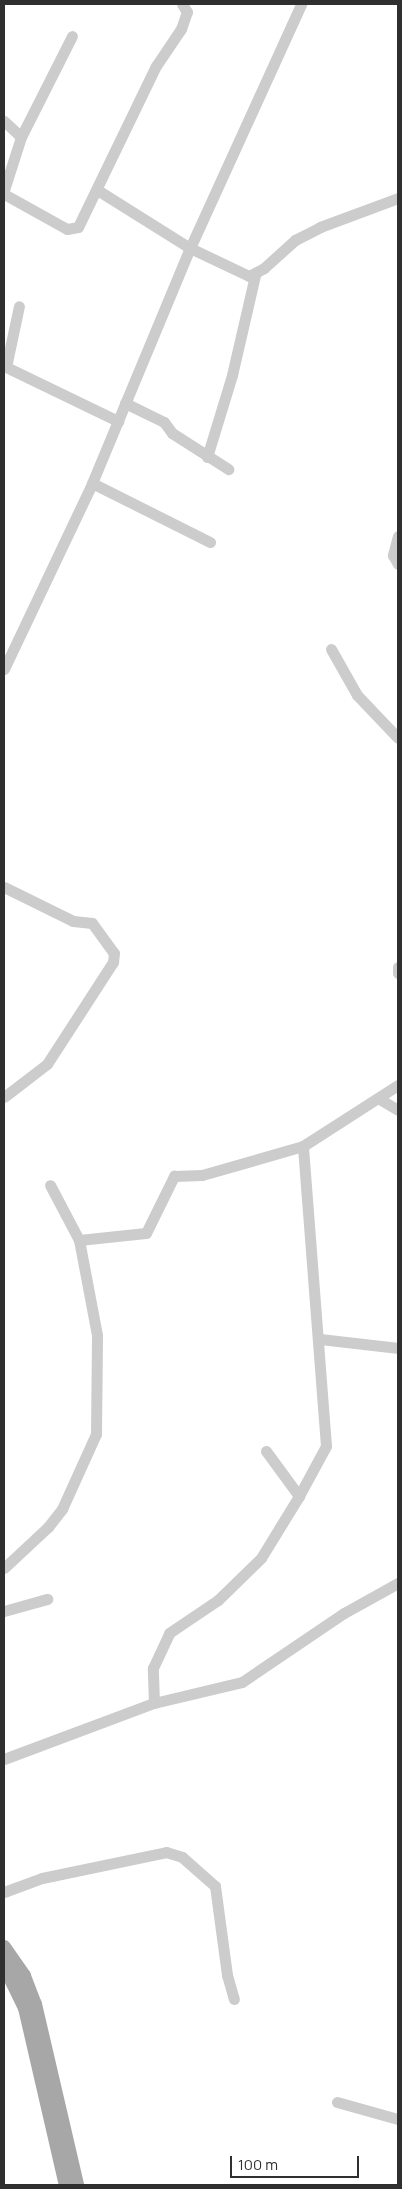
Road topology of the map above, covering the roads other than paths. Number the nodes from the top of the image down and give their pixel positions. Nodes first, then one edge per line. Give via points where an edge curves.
1 (182, 4) edge
2 (301, 4) edge
3 (72, 36) dead end
4 (4, 121) edge
5 (21, 137) junction
6 (4, 190) edge
7 (99, 191) junction
8 (4, 194) edge
9 (398, 198) edge
10 (190, 248) junction
11 (255, 275) junction
12 (20, 306) dead end
13 (5, 366) edge
14 (125, 403) junction
15 (118, 421) junction
16 (207, 457) junction
17 (228, 469) dead end
18 (92, 483) junction
19 (398, 536) edge
20 (210, 542) dead end
21 (398, 564) edge
22 (331, 650) dead end
23 (4, 669) edge
24 (398, 738) edge
25 (4, 887) edge
26 (398, 967) edge
27 (398, 973) edge
28 (398, 1085) edge
29 (4, 1097) edge
30 (378, 1098) junction
31 (398, 1110) edge
32 (303, 1146) junction
33 (50, 1185) dead end
34 (79, 1240) junction
35 (320, 1339) junction
36 (398, 1348) edge
37 (266, 1451) dead end
38 (299, 1496) junction
39 (4, 1568) edge
40 (398, 1583) edge
41 (47, 1599) dead end
42 (4, 1610) edge
43 (154, 1703) junction
44 (4, 1759) edge
45 (4, 1892) edge
46 (4, 1947) edge
47 (4, 1966) edge
48 (234, 1999) dead end
49 (337, 2102) dead end
50 (398, 2119) edge
51 (66, 2185) edge
52 (78, 2185) edge

1 - 7 street via 187,12 181,29 156,66
2 - 10 street
3 - 5 street
4 - 5 street
5 - 6 street
7 - 8 street via 73,230
7 - 10 street
9 - 11 street via 320,227 295,240
10 - 11 street via 249,276
10 - 14 street
11 - 16 street via 232,374
12 - 13 street
13 - 15 street
14 - 15 street
14 - 16 street via 164,422 172,433
15 - 18 street
16 - 17 street
18 - 20 street
18 - 23 street
19 - 21 street via 393,555
22 - 24 street via 357,695
25 - 29 street via 73,921 92,922 114,953 112,962 47,1064
26 - 27 street
28 - 30 street
30 - 31 street
30 - 32 street
32 - 34 street via 202,1175 174,1176 146,1233
32 - 35 street
33 - 34 street
34 - 39 street via 97,1335 96,1434 62,1509 48,1527
35 - 36 street
35 - 38 street via 326,1446
37 - 38 street
38 - 43 street via 261,1558 218,1600 169,1633 153,1668
40 - 43 street via 344,1613 242,1682
41 - 42 street
43 - 44 street
45 - 48 street via 42,1878 166,1852 182,1857 215,1886 227,1976
46 - 52 main road via 24,1976 36,2004
47 - 51 main road via 25,2008
49 - 50 street

